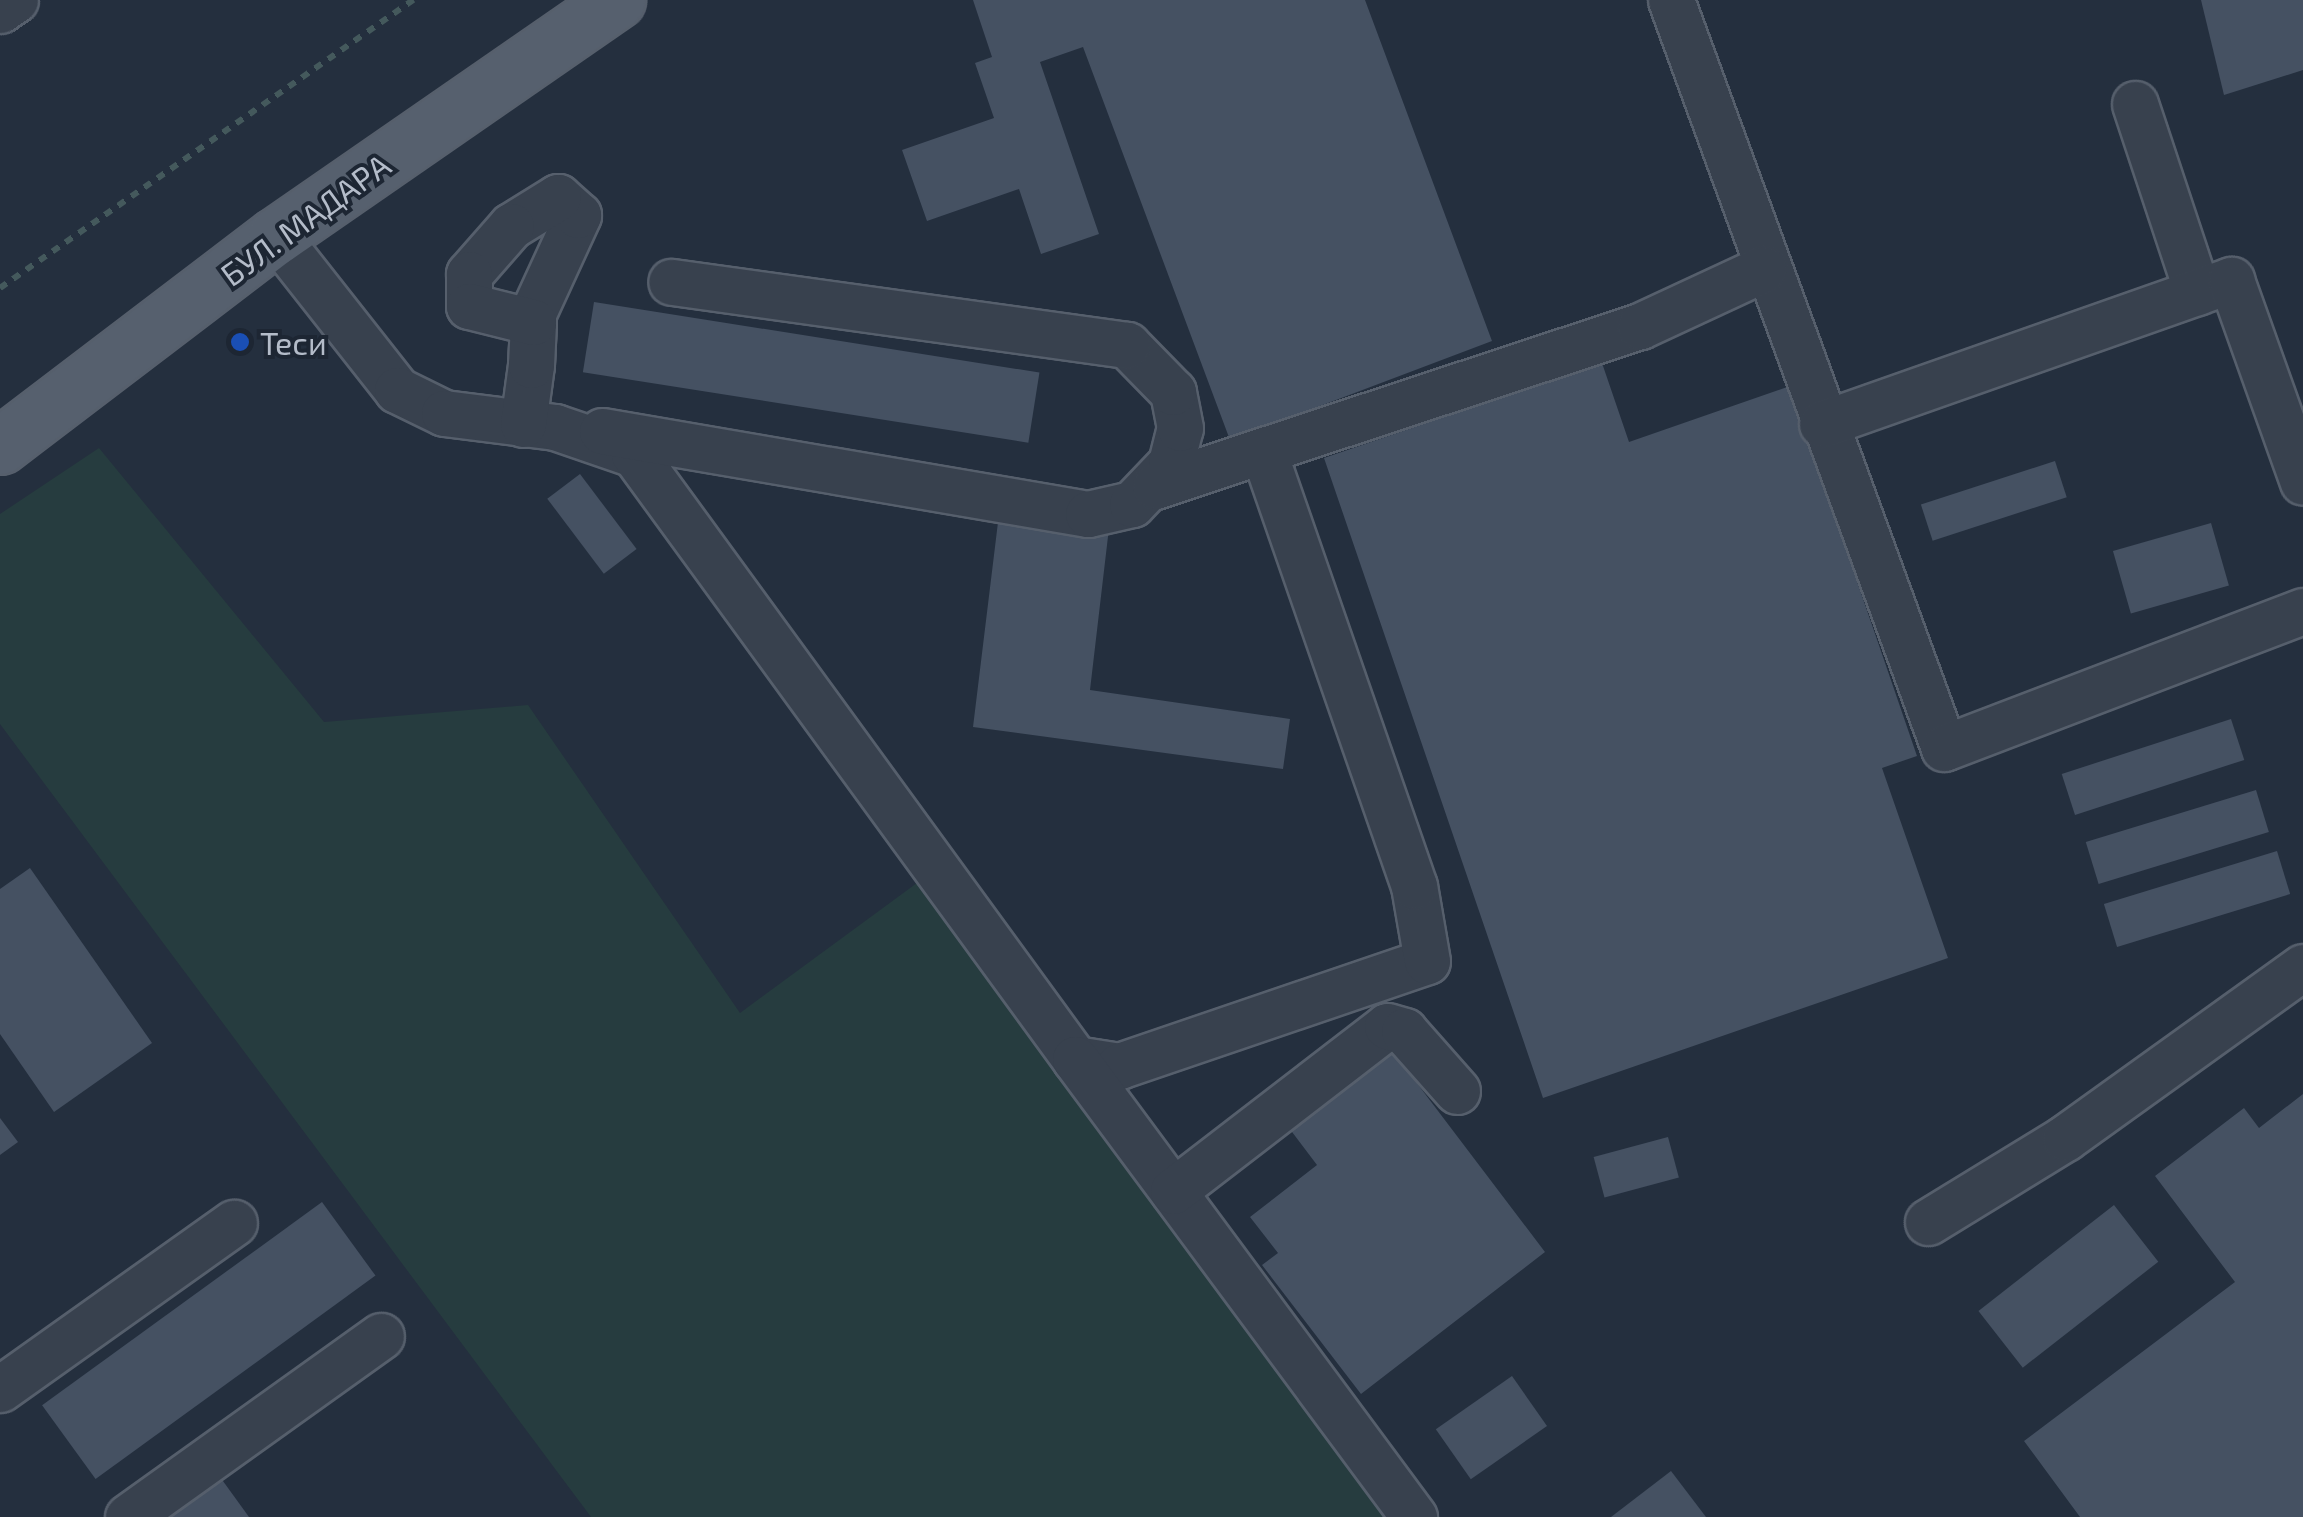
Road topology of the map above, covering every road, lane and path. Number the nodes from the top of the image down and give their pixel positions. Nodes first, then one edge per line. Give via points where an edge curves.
1 (15, 0) edge
2 (413, 0) edge
3 (617, 0) edge
4 (1686, 5) edge
5 (0, 10) edge
6 (2136, 104) dead end
7 (276, 236) junction
8 (1764, 269) junction
9 (671, 282) dead end
10 (0, 288) edge
11 (2197, 292) junction
12 (533, 322) dead end
13 (1822, 424) junction
14 (539, 425) junction
15 (0, 446) edge
16 (1266, 454) junction
17 (2303, 482) edge
18 (1156, 486) junction
19 (2303, 611) edge
20 (2303, 967) edge
21 (1075, 1059) junction
22 (1456, 1091) dead end
23 (1173, 1192) junction
24 (1928, 1222) dead end
25 (234, 1223) dead end
26 (381, 1336) dead end
27 (0, 1389) edge
28 (128, 1517) edge
29 (1414, 1517) edge

1 - 5 lane
2 - 10 path
3 - 7 main road, БУЛ. МАДАРА
4 - 8 lane
6 - 11 lane
7 - 14 lane via 397,390 444,413
7 - 15 main road, БУЛ. МАДАРА
8 - 13 lane
8 - 16 lane via 1640,326
9 - 18 lane via 1127,345 1163,375 1178,410 1177,446
11 - 13 lane
11 - 17 lane via 2231,280
12 - 14 lane
13 - 19 lane via 1944,748
14 - 18 lane via 1088,514 1132,504
14 - 21 lane via 634,454
16 - 18 lane
16 - 21 lane via 1414,886 1427,961 1119,1066
20 - 24 lane via 2065,1138
21 - 23 lane
22 - 23 lane via 1404,1031 1387,1026
23 - 29 lane
25 - 27 lane
26 - 28 lane

